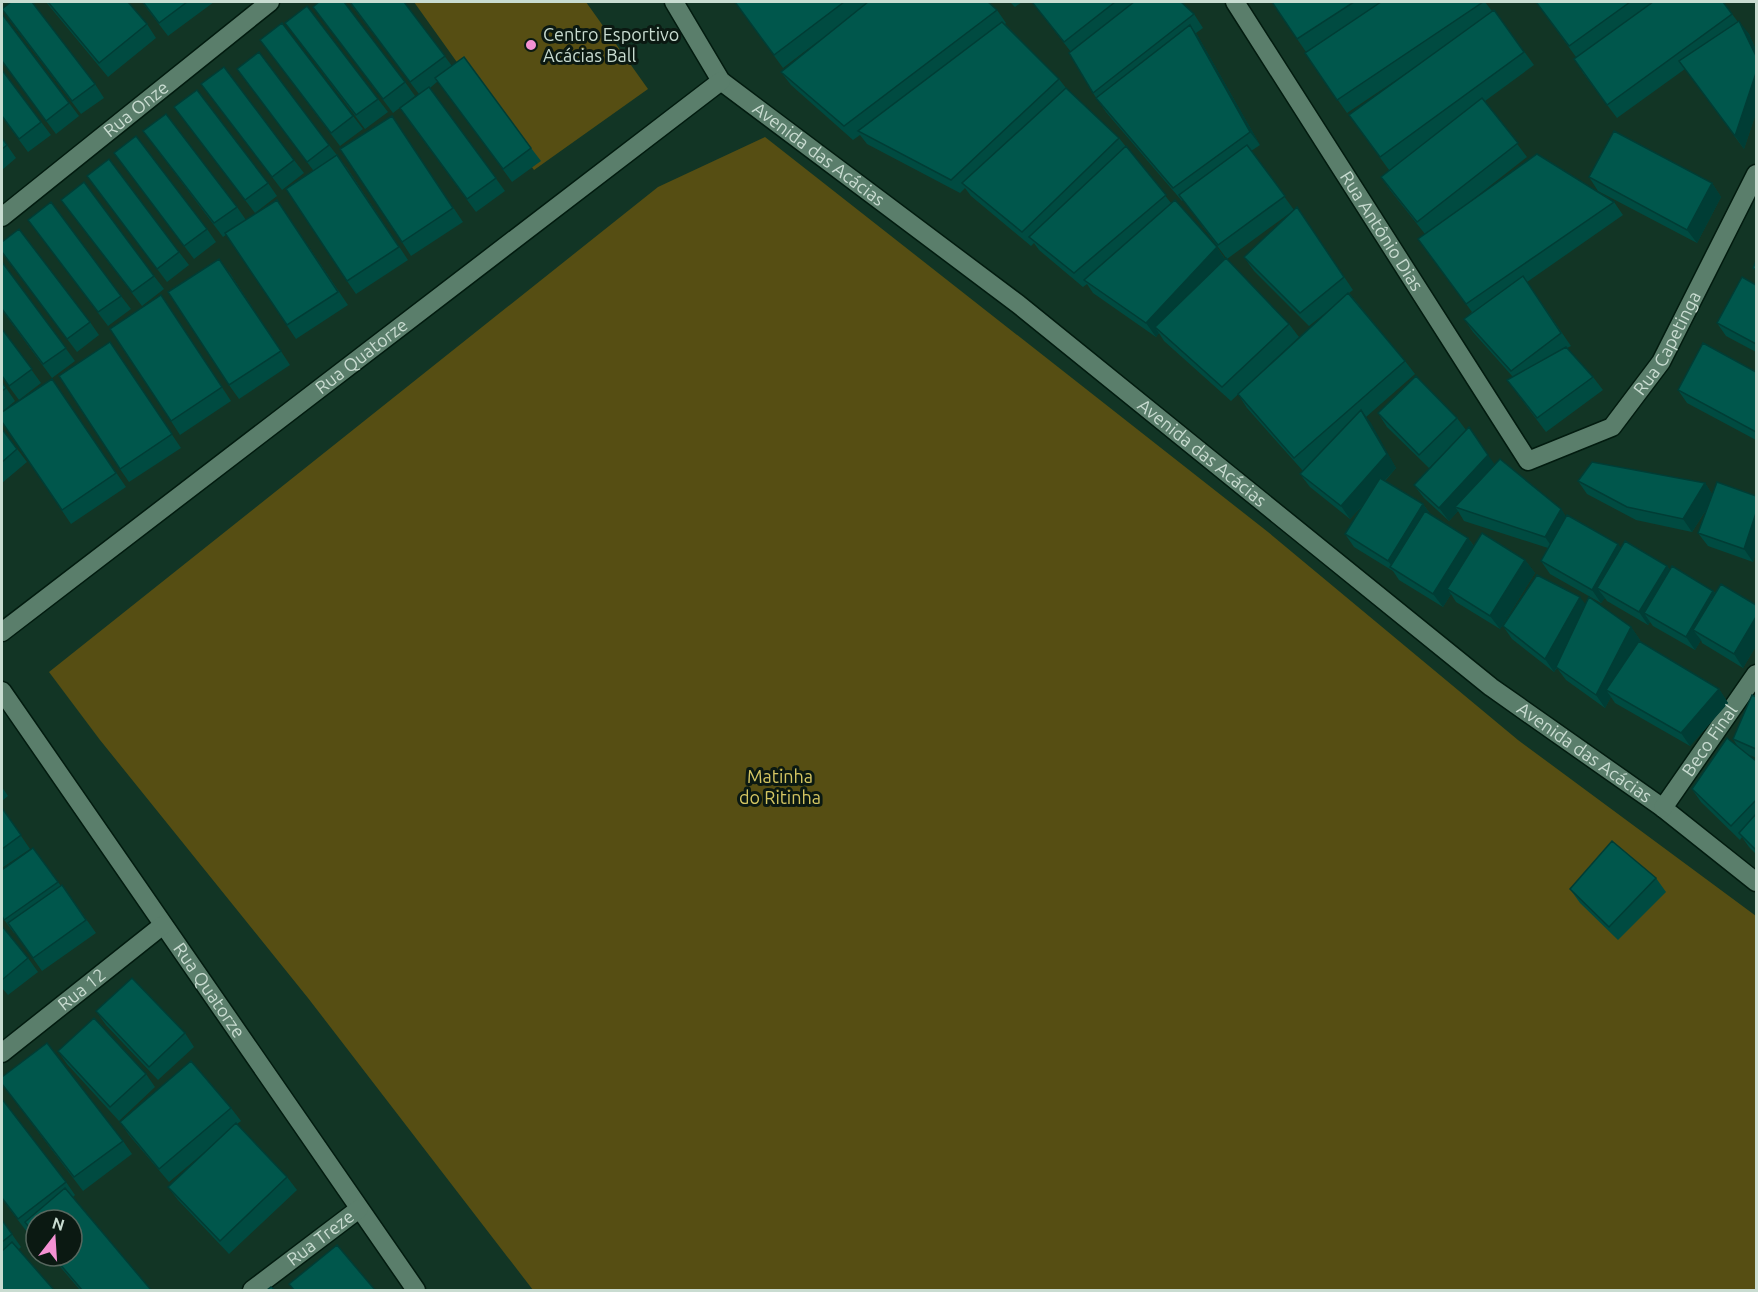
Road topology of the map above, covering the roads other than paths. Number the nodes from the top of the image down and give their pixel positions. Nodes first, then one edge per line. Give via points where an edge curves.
1 (270, 2) edge
2 (674, 2) edge
3 (1235, 2) edge
4 (721, 81) junction
5 (1756, 174) edge
6 (2, 217) edge
7 (1528, 461) joint
8 (2, 632) edge
9 (1756, 674) edge
10 (2, 691) edge
11 (1663, 808) junction
12 (1756, 882) edge
13 (163, 925) junction
14 (2, 1053) edge
15 (359, 1209) junction
16 (252, 1290) edge
17 (416, 1290) edge

1 - 6 street, Rua Onze
2 - 4 street, Avenida das Acácias
3 - 7 street, Rua Antônio Dias
4 - 8 street, Rua Quatorze
4 - 11 street, Avenida das Acácias via 1018,304 1491,687
5 - 7 street, Rua Capetinga via 1661,362 1612,427
9 - 11 street, Beco Final
10 - 13 street, Rua Quatorze
11 - 12 street, Avenida das Acácias
13 - 14 street, Rua 12
13 - 15 street, Rua Quatorze
15 - 16 street, Rua Treze
15 - 17 street, Rua Quatorze

